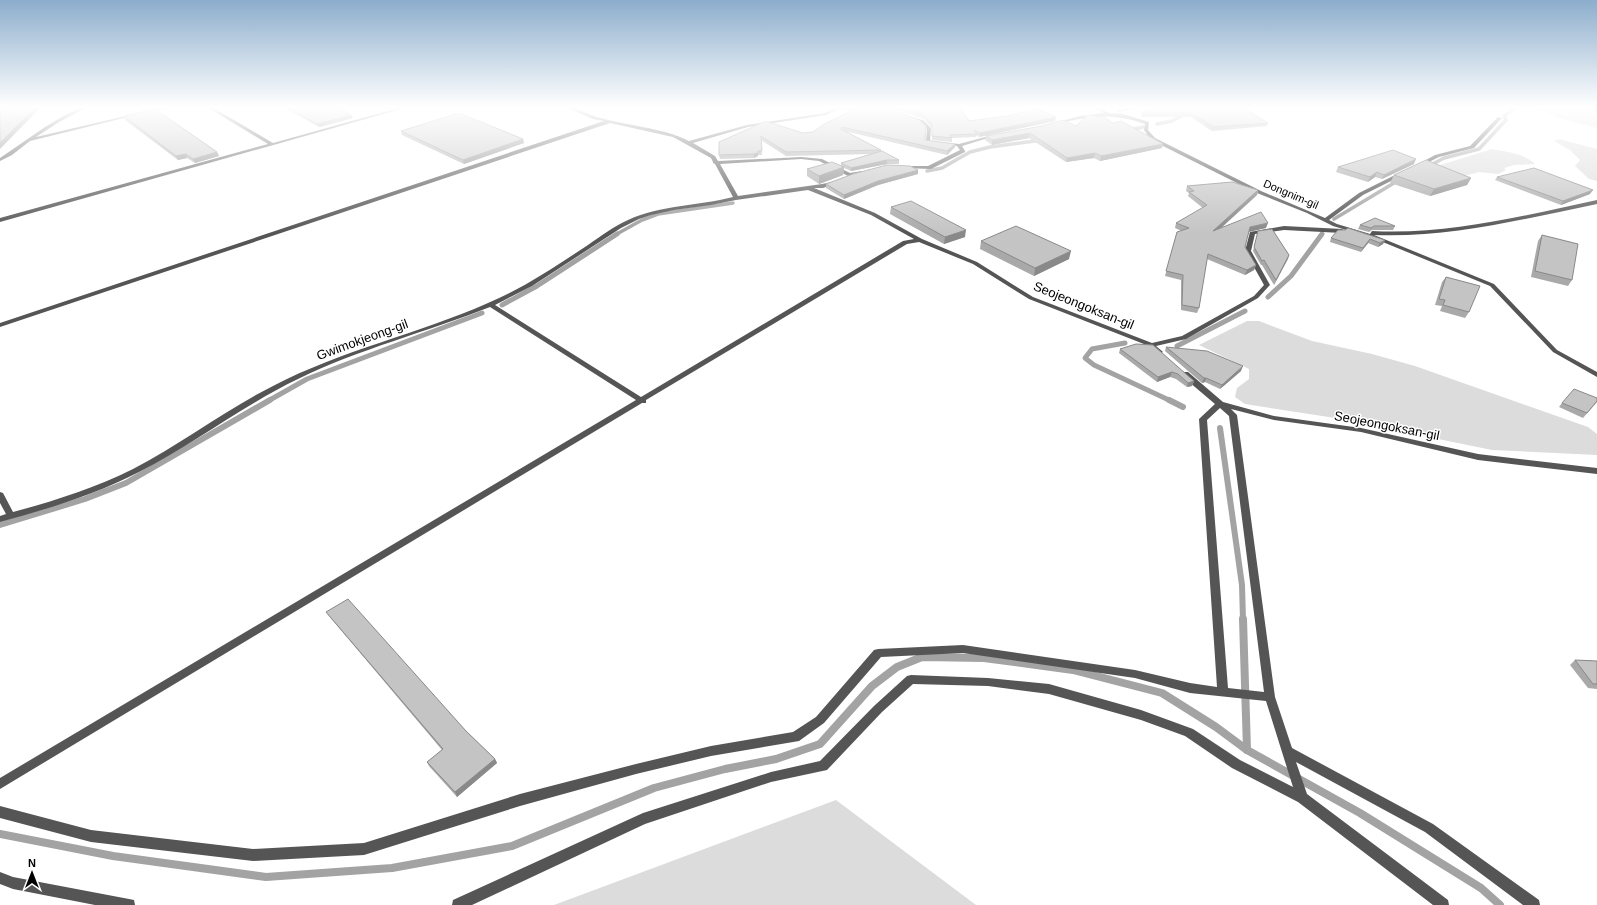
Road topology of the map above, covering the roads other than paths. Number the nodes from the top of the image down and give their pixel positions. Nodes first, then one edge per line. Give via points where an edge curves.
1 (17, 149) edge
2 (253, 149) edge
3 (526, 149) edge
4 (700, 149) edge
5 (962, 149) edge
6 (1173, 149) edge
7 (1463, 149) edge
8 (0, 160) edge
9 (715, 162) junction
10 (894, 166) edge
11 (1411, 169) edge
12 (865, 171) edge
13 (1405, 172) edge
14 (850, 175) junction
15 (809, 188) junction
16 (736, 198) junction
17 (1597, 202) edge
18 (0, 220) edge
19 (1325, 220) junction
20 (1355, 231) junction
21 (920, 240) junction
22 (491, 305) junction
23 (0, 325) edge
24 (1151, 345) junction
25 (1168, 360) edge
26 (1180, 370) edge
27 (1597, 375) edge
28 (643, 401) junction
29 (1220, 404) junction
30 (1597, 471) edge
31 (0, 495) edge
32 (11, 516) junction
33 (0, 519) edge
34 (1223, 692) junction
35 (1270, 697) junction
36 (1287, 751) junction
37 (0, 784) edge
38 (1302, 798) junction
39 (0, 812) edge
40 (0, 878) edge
41 (129, 905) edge
42 (458, 905) edge
43 (1443, 905) edge
44 (1534, 905) edge

1 - 8 lane
2 - 18 lane
3 - 23 lane
4 - 9 lane via 713,157
5 - 10 lane via 963,151 929,168
6 - 19 lane, Dongnim-gil via 1258,192
7 - 11 lane via 1437,156
9 - 14 lane via 801,158 820,160
9 - 16 lane
12 - 14 lane
13 - 19 lane via 1361,194
14 - 15 lane via 848,178 823,186
15 - 16 lane, Seojeongoksan-gil
15 - 21 lane, Seojeongoksan-gil via 873,214
16 - 22 lane, Gwimokjeong-gil via 657,211 635,218 566,260 534,283
17 - 20 lane via 1449,231 1390,235
19 - 20 lane, Dongnim-gil
20 - 24 lane via 1284,228 1252,233 1248,251 1267,285 1256,297 1184,338
20 - 27 lane, Dongnim-gil via 1492,285 1555,351
21 - 24 lane, Seojeongoksan-gil via 975,263 1031,298
21 - 28 lane via 905,242
22 - 28 lane
22 - 32 lane, Gwimokjeong-gil via 314,369 270,389 165,454 117,480 71,498
24 - 25 lane, Seojeongoksan-gil
26 - 29 lane, Seojeongoksan-gil
28 - 37 lane
29 - 30 lane, Seojeongoksan-gil via 1274,418 1360,430 1478,457
29 - 34 lane via 1203,419
29 - 35 lane via 1233,415
31 - 32 lane
32 - 33 lane, Gwimokjeong-gil
34 - 35 lane
34 - 39 lane via 1190,688 1135,674 963,649 878,653 820,720 795,737 711,751 628,771 520,800 364,849 253,855 91,836
35 - 36 lane
36 - 38 lane
36 - 44 lane via 1429,828
38 - 42 lane via 1236,764 1189,732 1141,715 1049,689 988,682 911,679 823,766 771,777 643,819
38 - 43 lane
40 - 41 lane via 13,883

